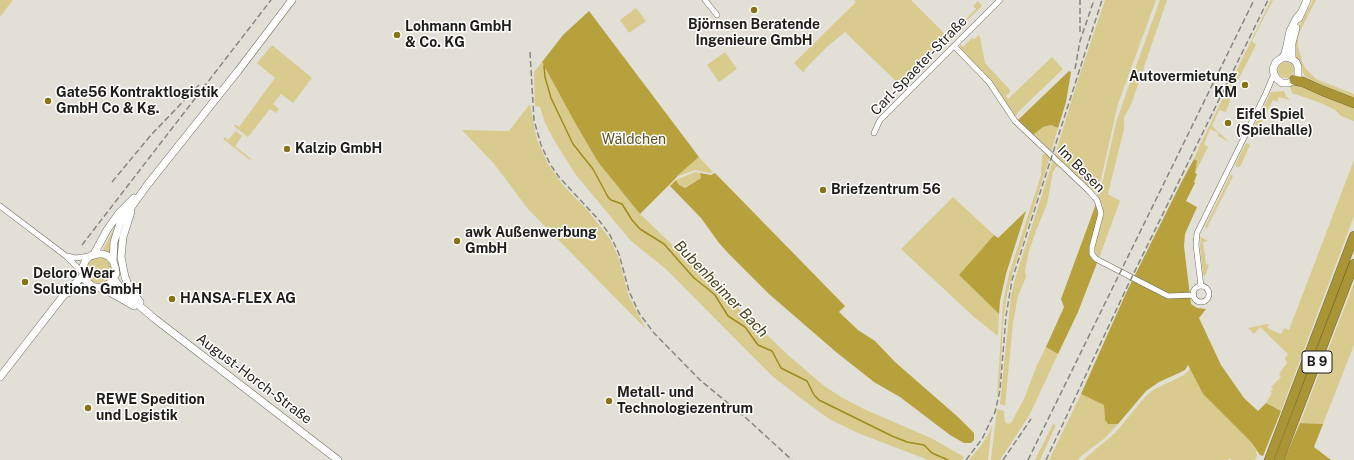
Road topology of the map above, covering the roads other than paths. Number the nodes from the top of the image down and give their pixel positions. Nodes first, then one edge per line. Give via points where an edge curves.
1 (292, 0) edge
2 (705, 0) edge
3 (1000, 0) edge
4 (1307, 0) edge
5 (1300, 14) junction
6 (717, 15) dead end
7 (954, 46) junction
8 (1282, 58) junction
9 (1292, 59) junction
10 (1274, 74) junction
11 (1296, 77) junction
12 (1280, 82) junction
13 (1269, 87) junction
14 (1354, 103) edge
15 (874, 133) dead end
16 (148, 184) junction
17 (135, 203) junction
18 (0, 206) edge
19 (1354, 236) edge
20 (92, 255) junction
21 (66, 256) junction
22 (113, 261) junction
23 (1354, 264) edge
24 (82, 274) junction
25 (114, 279) junction
26 (92, 286) junction
27 (1201, 286) junction
28 (100, 287) junction
29 (1194, 295) junction
30 (62, 296) junction
31 (155, 319) junction
32 (0, 377) edge
33 (338, 460) edge
34 (1269, 460) edge
35 (1279, 460) edge

1 - 16 main road
2 - 6 street
3 - 7 street, Carl-Spaeter-Straße
4 - 5 main road
5 - 8 main road via 1290,30
5 - 9 main road via 1293,37
7 - 15 street, Carl-Spaeter-Straße via 880,120
7 - 29 street, Im Besen via 989,82 1015,121 1097,200 1101,213 1092,247 1092,254 1096,259 1168,296
8 - 9 main road
8 - 10 main road via 1274,64
9 - 11 main road via 1297,65
10 - 12 main road
10 - 13 street
11 - 12 main road via 1287,83
11 - 14 highway
12 - 13 street
13 - 27 street via 1197,233
16 - 17 main road
16 - 20 main road via 119,213
17 - 22 main road via 116,233
17 - 31 main road via 121,245 122,268 129,287
18 - 21 street
19 - 34 highway, B 9
20 - 21 street via 76,258
20 - 22 main road via 104,254
20 - 24 main road via 84,263
21 - 24 street
22 - 25 main road via 116,274
23 - 35 highway, B 9
24 - 26 main road
24 - 30 main road
25 - 28 main road
25 - 31 main road, August-Horch-Straße via 123,292
26 - 28 main road, August-Horch-Straße
26 - 30 main road, August-Horch-Straße via 76,288
27 - 29 street via 1195,289
27 - 29 street via 1209,292 1208,299 1200,302
28 - 31 main road, August-Horch-Straße
30 - 32 main road
31 - 33 main road, August-Horch-Straße

